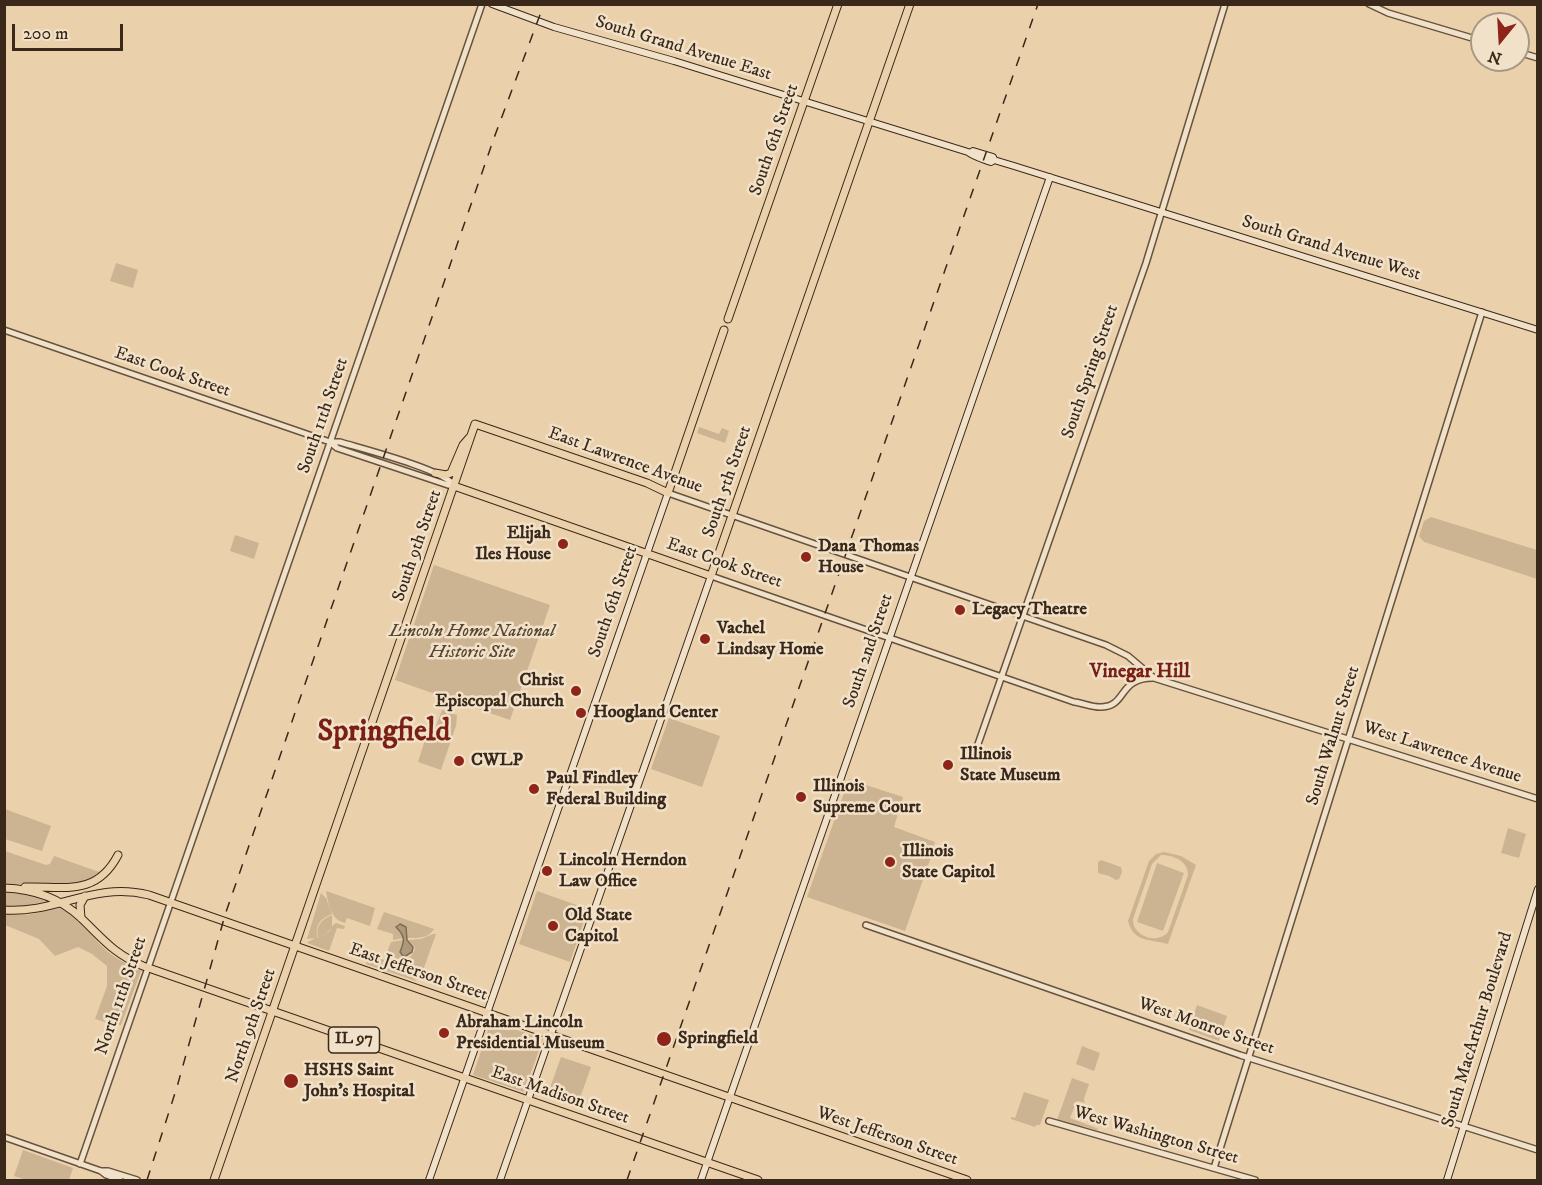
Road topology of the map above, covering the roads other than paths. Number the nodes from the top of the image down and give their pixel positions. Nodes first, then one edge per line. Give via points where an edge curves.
1 (482, 4) edge
2 (492, 4) edge
3 (838, 4) edge
4 (910, 4) edge
5 (1225, 4) edge
6 (1369, 4) edge
7 (1470, 37) edge
8 (804, 101) junction
9 (869, 121) junction
10 (1050, 177) junction
11 (1115, 198) joint
12 (1162, 212) junction
13 (1482, 312) junction
14 (728, 319) dead end
15 (4, 330) edge
16 (724, 330) dead end
17 (1538, 330) edge
18 (476, 424) joint
19 (471, 437) junction
20 (330, 442) junction
21 (435, 473) junction
22 (454, 486) junction
23 (668, 493) junction
24 (732, 515) junction
25 (646, 554) junction
26 (711, 576) junction
27 (910, 577) junction
28 (969, 597) joint
29 (1022, 616) junction
30 (890, 637) junction
31 (1001, 676) junction
32 (1154, 678) junction
33 (1348, 739) junction
34 (977, 747) dead end
35 (1538, 799) edge
36 (194, 838) joint
37 (118, 855) dead end
38 (318, 881) joint
39 (4, 888) edge
40 (1538, 889) edge
41 (85, 896) junction
42 (170, 902) junction
43 (60, 903) junction
44 (4, 910) edge
45 (81, 918) junction
46 (866, 925) dead end
47 (295, 946) junction
48 (148, 968) junction
49 (272, 1012) junction
50 (487, 1013) junction
51 (551, 1035) junction
52 (1247, 1058) junction
53 (464, 1079) junction
54 (729, 1097) junction
55 (528, 1101) junction
56 (798, 1121) joint
57 (1049, 1121) dead end
58 (1463, 1126) junction
59 (4, 1137) edge
60 (1538, 1150) edge
61 (707, 1163) junction
62 (80, 1164) junction
63 (1214, 1168) junction
64 (101, 1171) junction
65 (120, 1180) edge
66 (137, 1180) edge
67 (214, 1180) edge
68 (429, 1180) edge
69 (501, 1180) edge
70 (701, 1180) edge
71 (758, 1180) edge
72 (967, 1180) edge
73 (1255, 1180) edge
74 (1446, 1180) edge

1 - 20 street, South 11th Street
2 - 8 main road, South Grand Avenue East via 555,27
3 - 8 main road, South 6th Street
4 - 9 main road, South 5th Street
5 - 12 street, South Spring Street
6 - 7 street
8 - 9 main road, South Grand Avenue East
8 - 14 main road, South 6th Street
9 - 10 main road, South Grand Avenue East
9 - 24 main road, South 5th Street
10 - 11 main road, South Grand Avenue East
10 - 27 main road, South 2nd Street
11 - 12 main road, South Grand Avenue West
12 - 13 main road, South Grand Avenue West
12 - 29 street, South Spring Street
13 - 17 main road, South Grand Avenue West
13 - 33 street, South Walnut Street
15 - 20 street, East Cook Street
16 - 23 main road, South 6th Street
18 - 19 main road, South 9th Street
18 - 23 main road, East Lawrence Avenue
19 - 21 main road via 463,445 452,473
19 - 22 main road, South 9th Street
20 - 21 street, East Cook Street
20 - 22 street, East Cook Street
20 - 36 street, South 11th Street
21 - 22 street, East Cook Street
22 - 25 main road, East Cook Street
22 - 38 main road, South 9th Street
23 - 24 street, East Lawrence Avenue
23 - 25 main road, South 6th Street
24 - 26 main road, South 5th Street
24 - 27 street, East Lawrence Avenue
25 - 26 main road, East Cook Street
25 - 50 main road, South 6th Street
26 - 30 street, East Cook Street
26 - 51 main road, South 5th Street
27 - 28 street, East Lawrence Avenue
27 - 30 main road, South 2nd Street
28 - 29 street, West Lawrence Avenue
29 - 31 street, South Spring Street
29 - 32 street, West Lawrence Avenue via 1122,652
30 - 31 street, East Cook Street
30 - 54 main road, South 2nd Street
31 - 32 street, East Cook Street via 1100,708 1115,703 1137,679
31 - 34 street, South Spring Street
32 - 33 street, West Lawrence Avenue
33 - 35 street, West Lawrence Avenue
33 - 52 street, South Walnut Street
36 - 42 street, North 11th Street
37 - 39 main road via 105,874 80,887
38 - 47 main road, North 9th Street
39 - 43 main road, East Madison Street via 30,890
40 - 58 main road, South MacArthur Boulevard
41 - 42 main road, East Jefferson Street via 129,891
41 - 43 main road, East Jefferson Street
41 - 45 main road via 80,905
42 - 47 main road, East Jefferson Street
42 - 48 street, North 11th Street
43 - 44 main road, East Jefferson Street
43 - 45 main road, East Madison Street
45 - 48 main road, East Madison Street via 112,949
46 - 52 street, West Monroe Street
47 - 49 main road, North 9th Street
47 - 50 main road, East Jefferson Street
48 - 49 main road, East Madison Street
48 - 62 street, North 11th Street
49 - 53 main road, East Madison Street / IL 97
49 - 67 main road, North 9th Street
50 - 51 main road, East Jefferson Street
50 - 53 main road, South 6th Street
51 - 54 main road, East Jefferson Street
51 - 55 main road, South 5th Street
52 - 58 street, West Monroe Street
52 - 63 street, South Walnut Street
53 - 55 main road, East Madison Street / IL 97
53 - 68 main road, South 6th Street
54 - 56 main road, East Jefferson Street
54 - 61 main road, South 2nd Street
55 - 61 main road, East Madison Street / IL 97
55 - 69 main road, South 5th Street
56 - 72 main road, West Jefferson Street
57 - 63 street, West Washington Street
58 - 60 street, West Monroe Street
58 - 74 main road, South MacArthur Boulevard
59 - 62 street
61 - 70 main road, South 2nd Street
61 - 71 main road, East Madison Street / IL 97
62 - 64 street
63 - 73 street, West Washington Street
64 - 65 street
64 - 66 street

